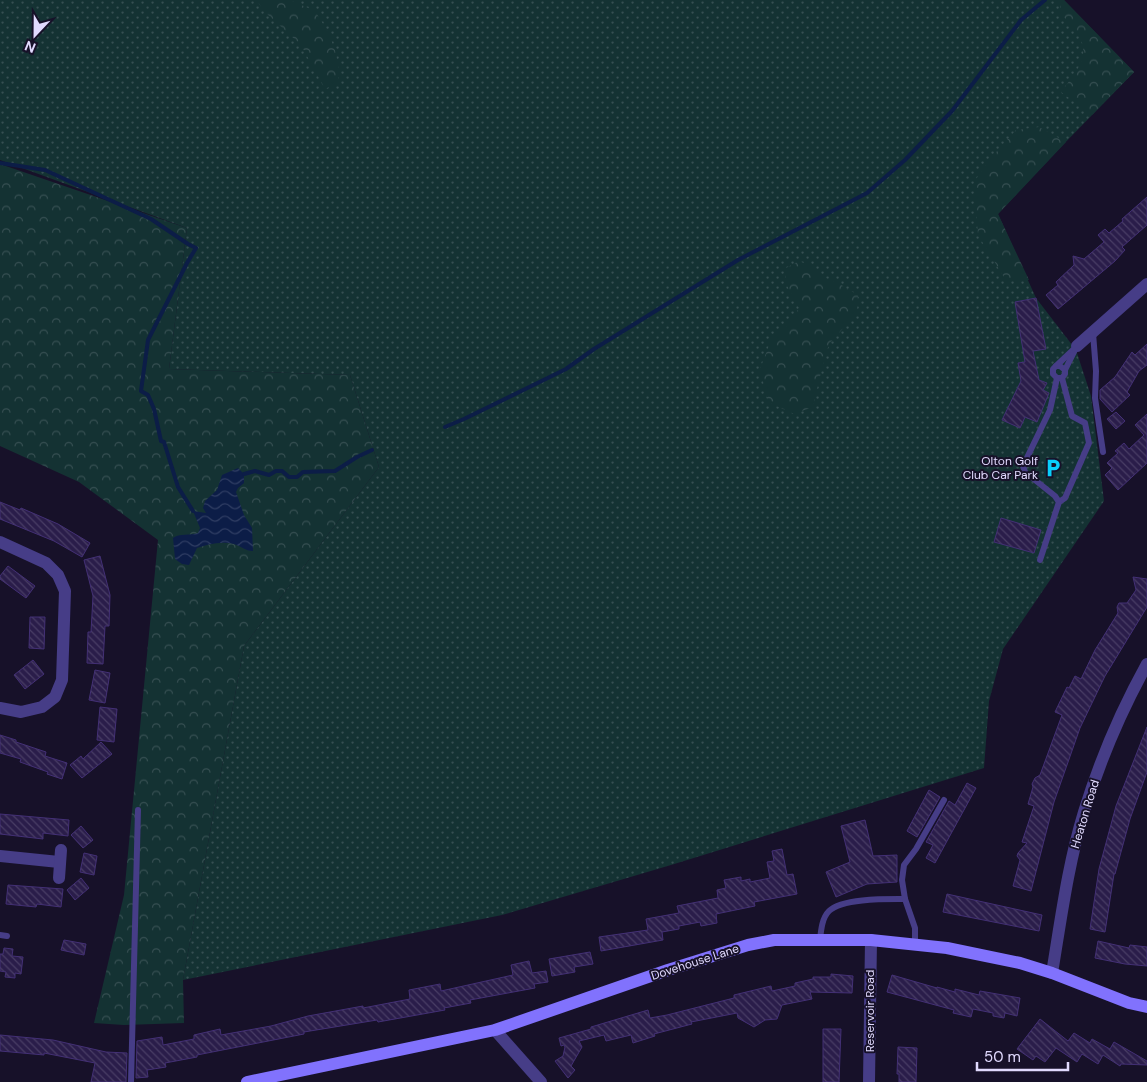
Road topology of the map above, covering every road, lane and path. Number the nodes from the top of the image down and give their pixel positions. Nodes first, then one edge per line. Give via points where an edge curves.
1 (1147, 284) edge
2 (1092, 332) junction
3 (1077, 346) junction
4 (1056, 366) junction
5 (1065, 370) junction
6 (1059, 378) junction
7 (1103, 452) dead end
8 (1059, 502) junction
9 (0, 542) edge
10 (1040, 560) dead end
11 (1147, 664) edge
12 (0, 708) edge
13 (944, 800) dead end
14 (138, 810) dead end
15 (0, 856) edge
16 (59, 878) dead end
17 (905, 899) junction
18 (820, 940) junction
19 (871, 940) junction
20 (915, 945) junction
21 (1052, 973) junction
22 (1147, 1007) edge
23 (495, 1030) junction
24 (131, 1082) edge
25 (247, 1082) edge
26 (541, 1082) edge
27 (869, 1082) edge

1 - 2 street
2 - 3 street
2 - 7 lane via 1095,398
3 - 4 lane
3 - 5 lane
4 - 5 lane
4 - 6 lane via 1053,374
5 - 6 lane
6 - 8 lane via 1072,416 1085,423 1090,444 1066,498
6 - 8 lane via 1050,410 1023,466 1025,472
8 - 10 lane
9 - 12 street via 46,563 58,575 64,591 62,680 55,697 42,707 21,712
11 - 21 street, Heaton Road via 1110,738 1084,812 1072,859
13 - 17 lane via 904,865
14 - 24 lane
15 - 16 street via 60,856
17 - 18 lane via 866,899 836,907 829,911 822,924
17 - 20 lane via 916,928
18 - 19 street, Dovehouse Lane
18 - 23 street, Dovehouse Lane via 774,940 748,945
19 - 20 street, Dovehouse Lane
19 - 27 street, Reservoir Road
20 - 21 street, Dovehouse Lane via 987,956
21 - 22 street, Dovehouse Lane
23 - 25 street, Dovehouse Lane
23 - 26 street

